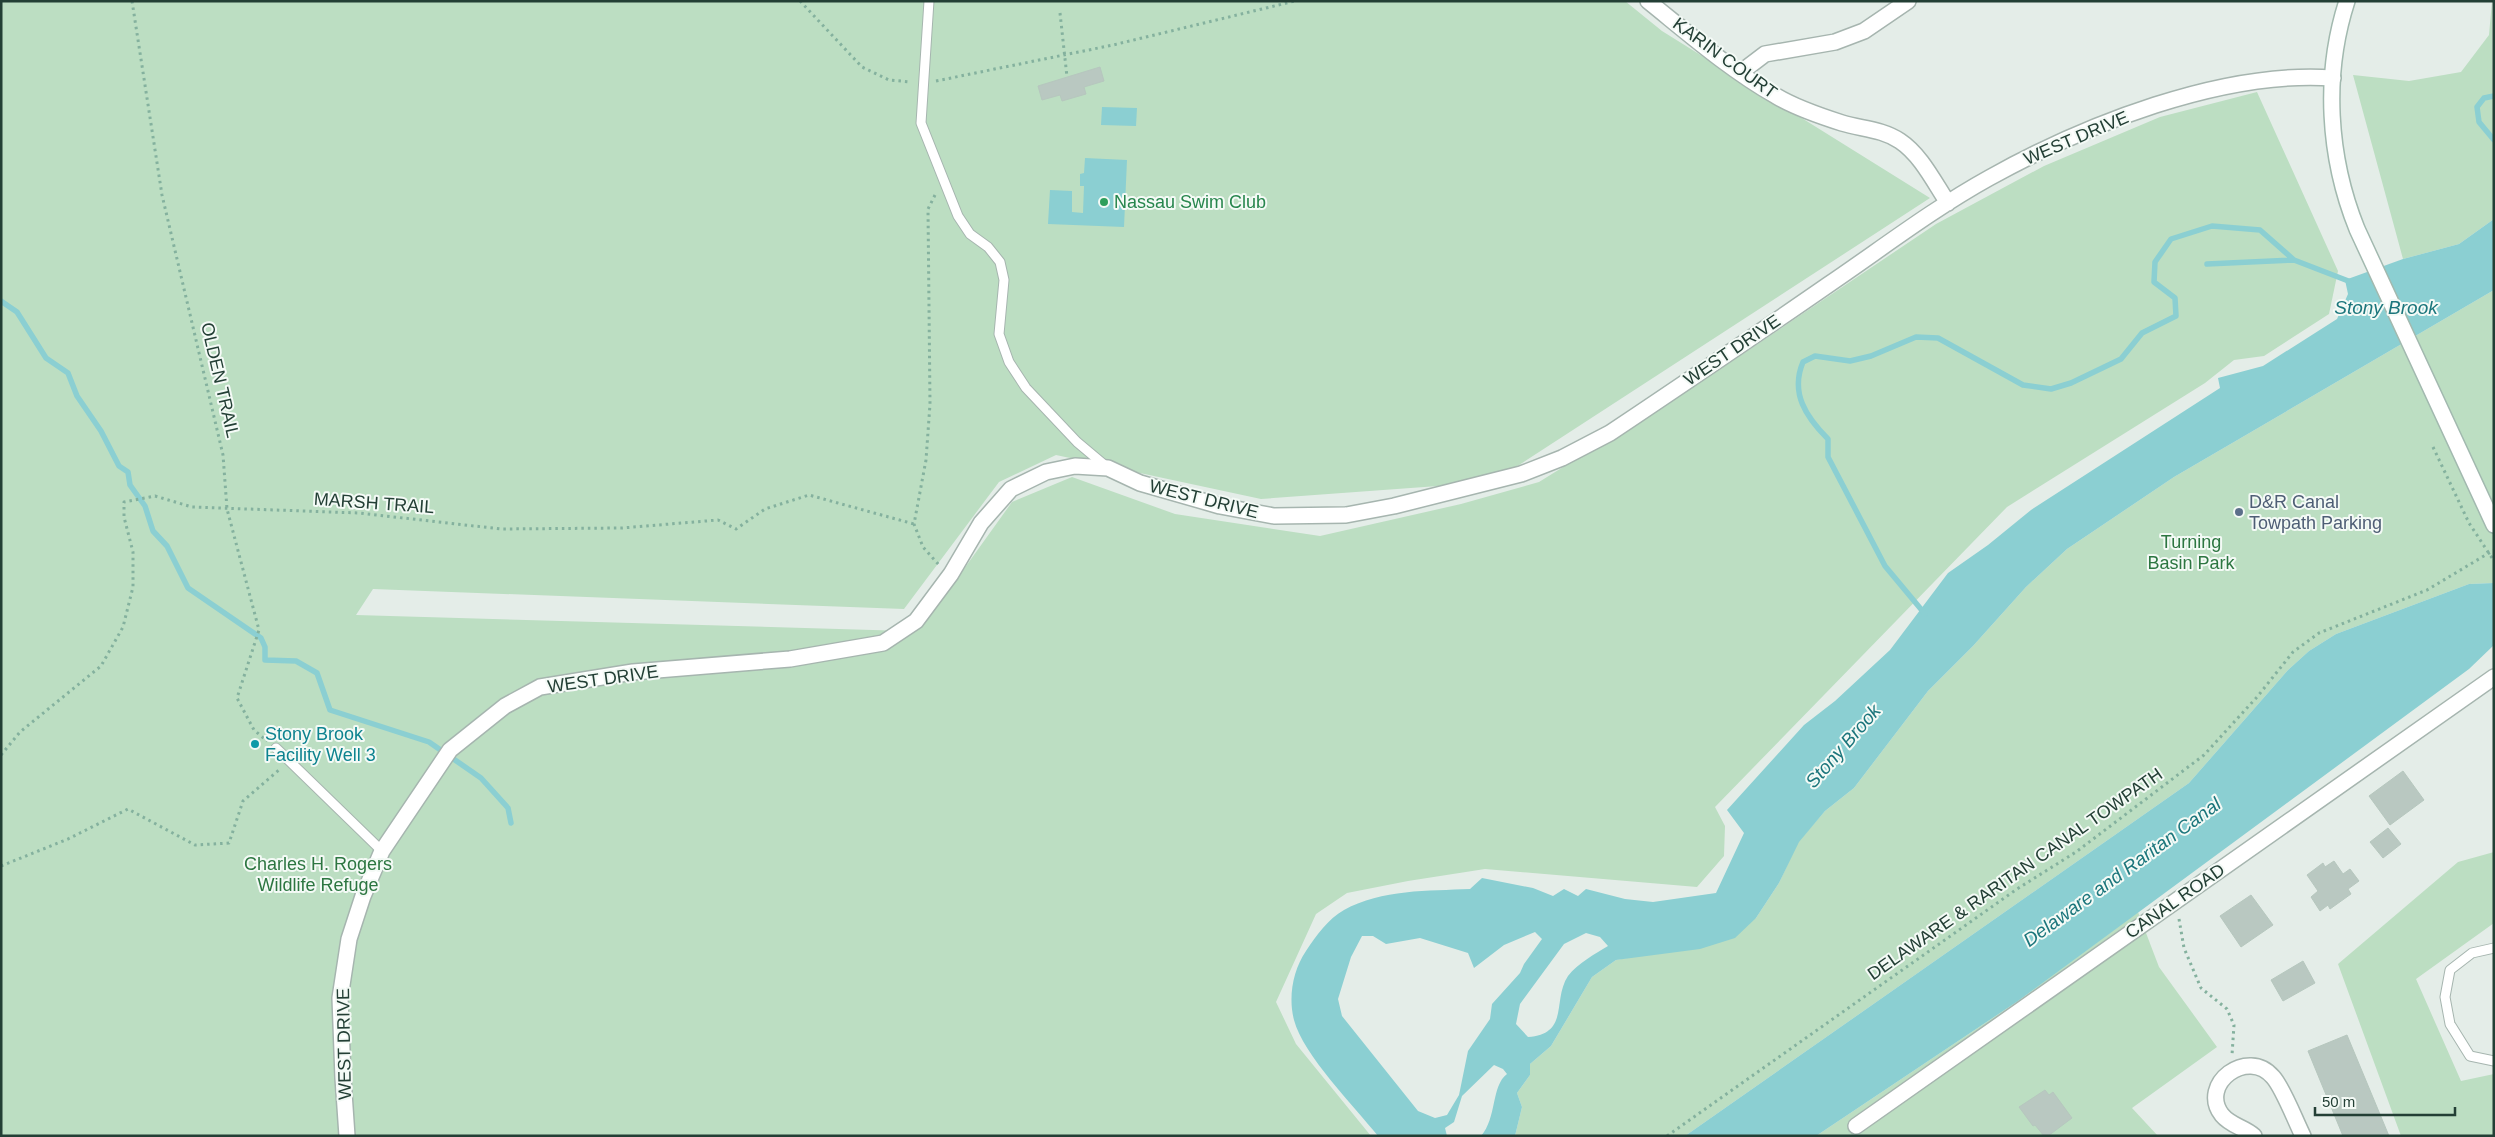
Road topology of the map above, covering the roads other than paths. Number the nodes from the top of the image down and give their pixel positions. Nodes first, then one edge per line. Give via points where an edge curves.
1 (929, 1) edge
2 (1648, 1) edge
3 (1908, 1) edge
4 (2347, 1) edge
5 (1740, 73) junction
6 (2333, 78) junction
7 (1948, 203) junction
8 (1108, 468) junction
9 (2494, 525) edge
10 (2494, 677) edge
11 (276, 748) road end
12 (382, 851) junction
13 (2494, 948) edge
14 (2494, 1061) edge
15 (1856, 1126) dead end
16 (347, 1136) edge
17 (2254, 1136) edge
18 (2302, 1136) edge

1 - 8 lane, WEST DRIVE via 920,123 958,216 970,234 988,247 1000,262 1004,280 999,334 1009,362 1026,388 1077,442
2 - 5 street, KARIN COURT
3 - 5 street via 1864,31 1835,42 1765,54
4 - 6 street via 2336,42
5 - 7 street, KARIN COURT via 1811,112 1843,124 1885,132 1901,141 1916,156
6 - 7 street, WEST DRIVE via 2294,77 2242,83 2133,114 2031,157
6 - 9 street via 2336,158 2350,213
7 - 8 street, WEST DRIVE via 1610,433 1562,458 1521,474 1346,515 1274,516 1220,506 1140,483
8 - 12 street, WEST DRIVE via 1075,466 1046,472 1011,489 981,523 951,574 916,621 882,643 790,659 633,672 540,688 505,706 447,755
10 - 15 street, CANAL ROAD
11 - 12 lane
12 - 16 street, WEST DRIVE via 350,939 340,998
13 - 14 lane via 2472,952 2450,970 2445,997 2450,1024 2470,1056
17 - 18 street via 2228,1122 2220,1113 2217,1101 2223,1078 2242,1066 2266,1070 2274,1078

